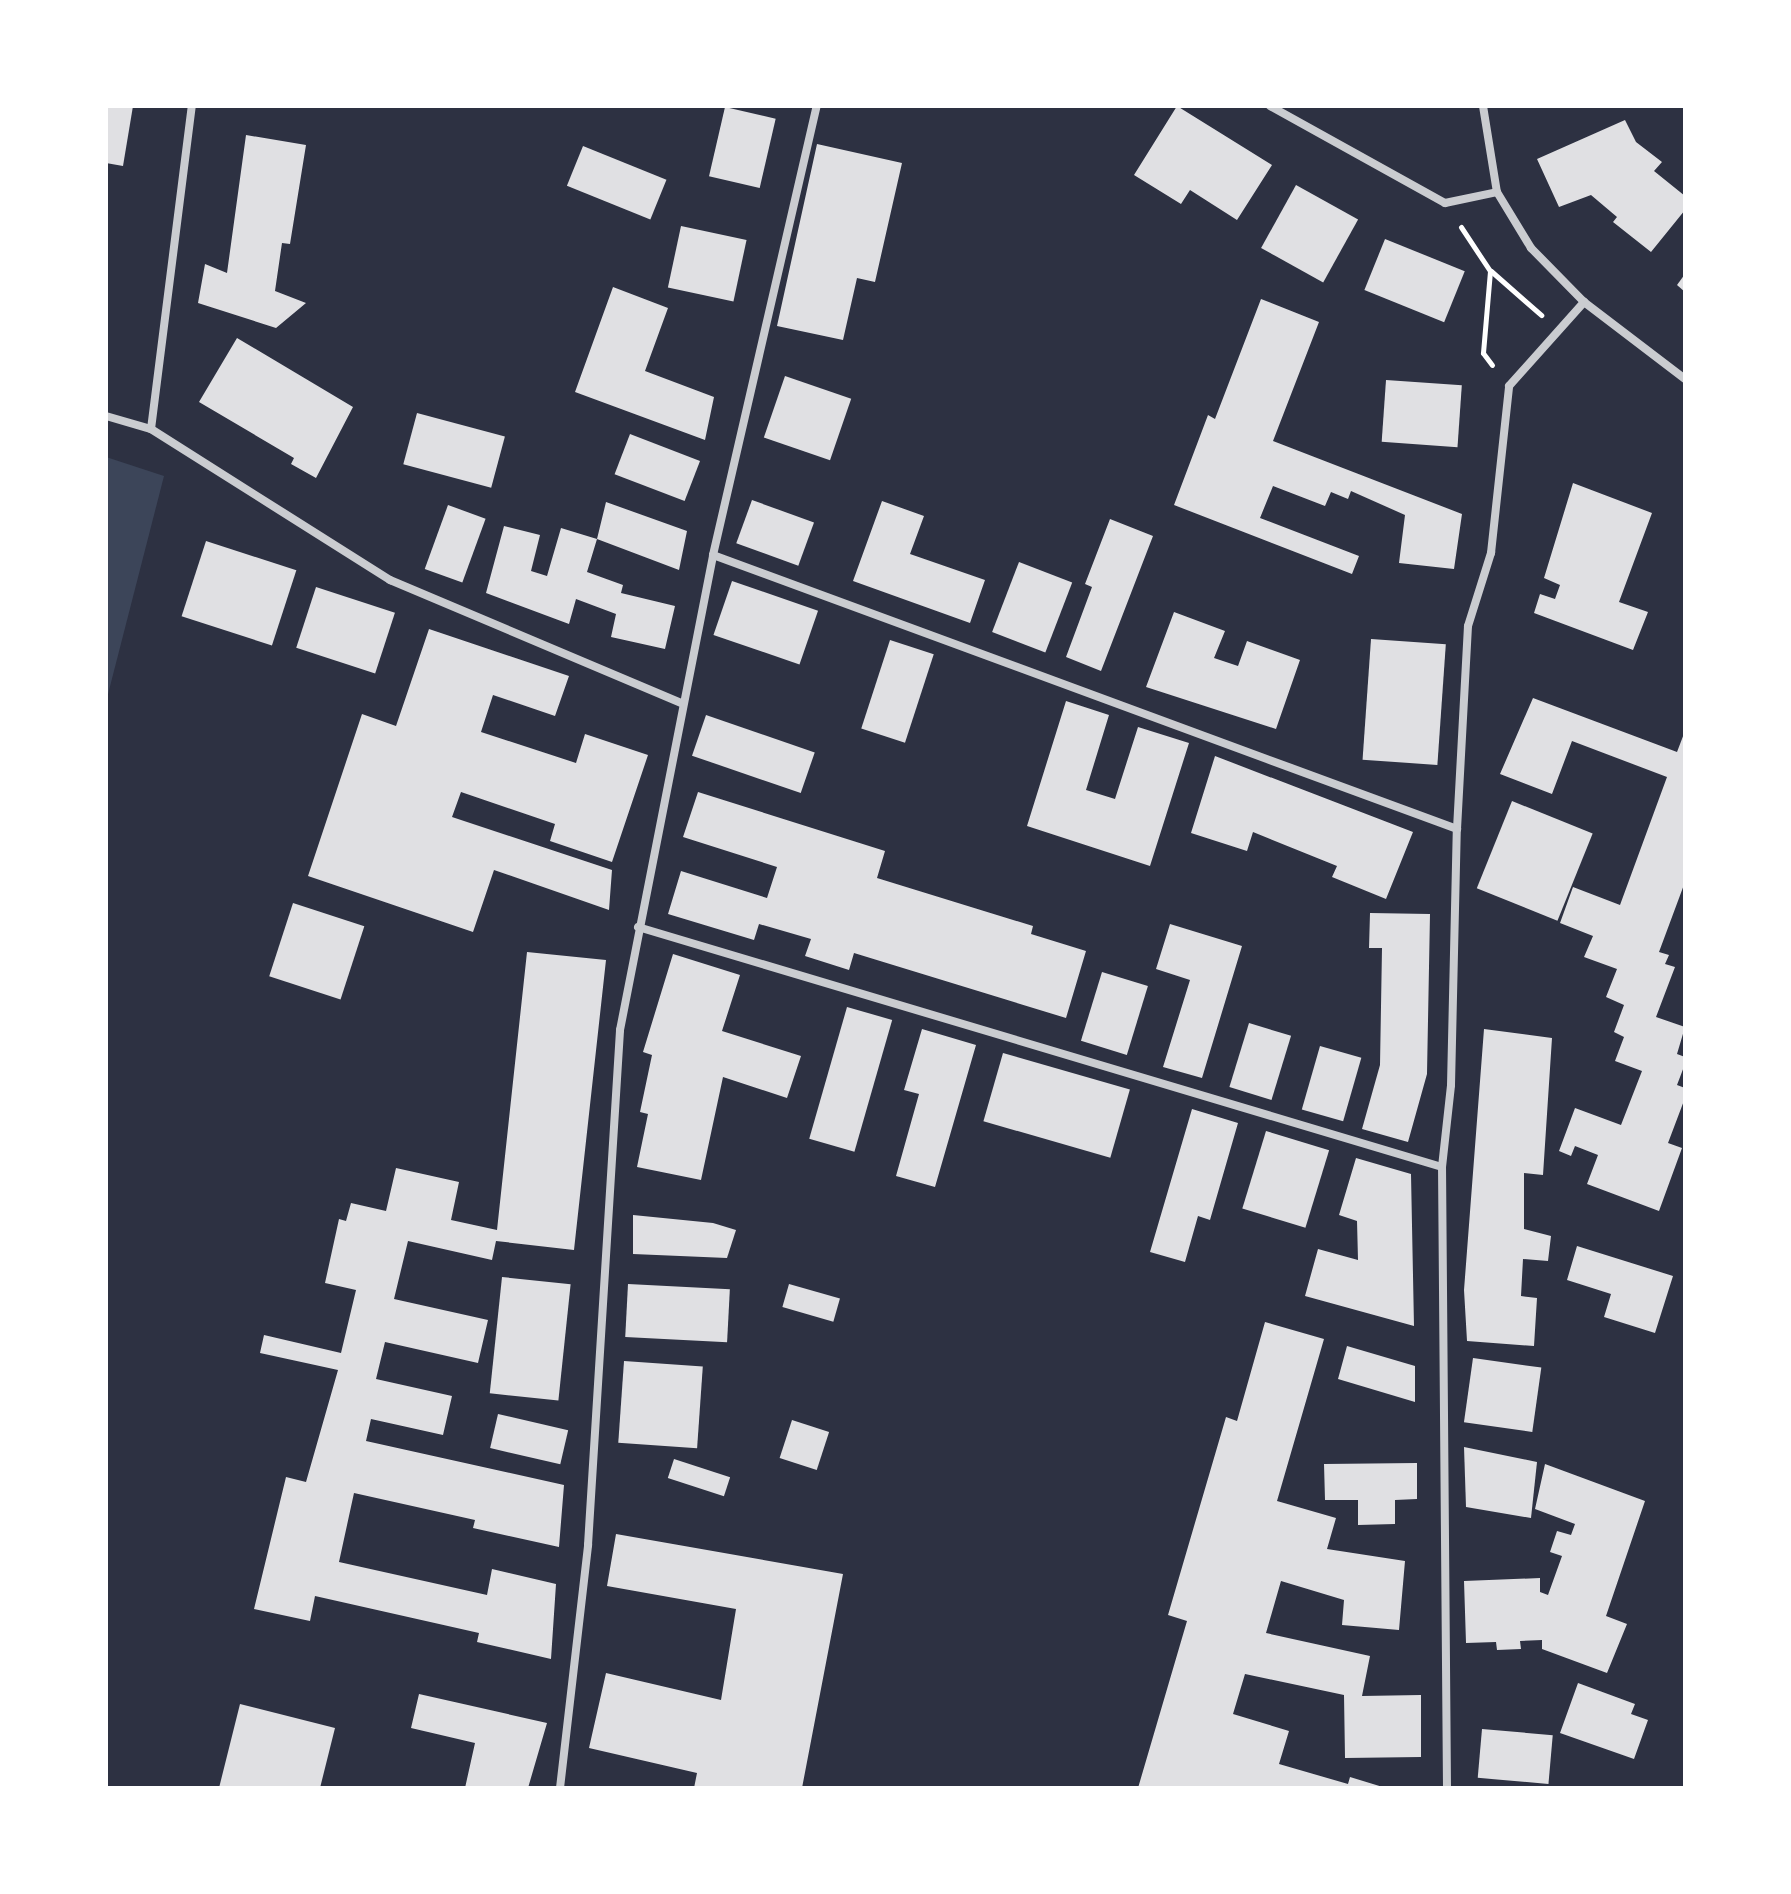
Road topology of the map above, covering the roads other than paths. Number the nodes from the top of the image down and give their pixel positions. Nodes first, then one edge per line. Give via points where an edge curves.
1 (192, 106) edge
2 (817, 106) edge
3 (1270, 106) edge
4 (1483, 106) edge
5 (1497, 192) junction
6 (1584, 302) junction
7 (1685, 379) edge
8 (106, 416) edge
9 (151, 429) junction
10 (713, 555) junction
11 (683, 704) junction
12 (1457, 829) junction
13 (638, 927) junction
14 (1442, 1167) junction
15 (560, 1788) edge
16 (1447, 1788) edge

1 - 9 street
2 - 10 street
3 - 5 street via 1445,203
4 - 5 street
5 - 6 street via 1531,248
6 - 7 street
6 - 12 street via 1509,386 1491,553 1468,626
8 - 9 street
9 - 11 street via 390,580
10 - 11 street
10 - 12 street
11 - 13 street
12 - 14 street via 1451,1085
13 - 14 street
13 - 15 street via 620,1030 588,1545
14 - 16 street

